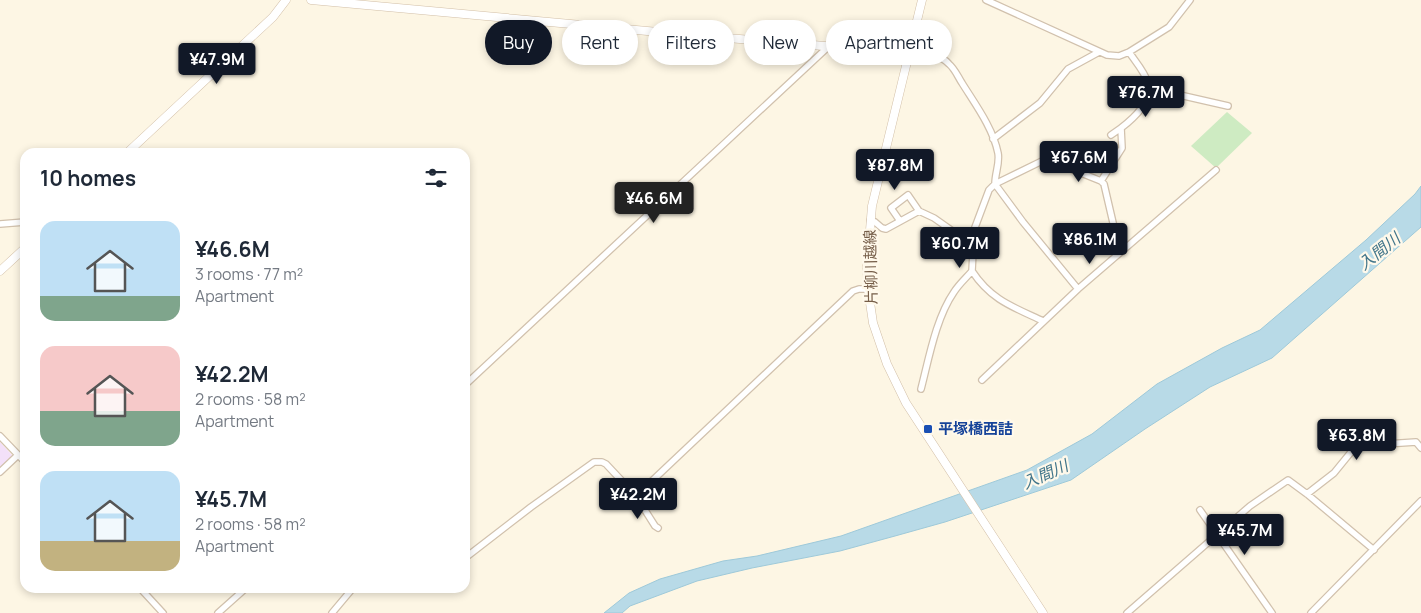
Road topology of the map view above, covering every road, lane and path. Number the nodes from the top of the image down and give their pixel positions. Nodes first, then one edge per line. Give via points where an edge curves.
1 (286, 0) edge
2 (311, 0) edge
3 (922, 0) edge
4 (986, 0) edge
5 (1190, 0) edge
6 (917, 20) edge
7 (826, 47) edge
8 (826, 49) edge
9 (1099, 52) junction
10 (1129, 52) junction
11 (906, 65) edge
12 (951, 65) edge
13 (1149, 88) junction
14 (1166, 92) junction
15 (1143, 106) junction
16 (1228, 106) dead end
17 (1121, 128) junction
18 (1111, 135) dead end
19 (993, 139) junction
20 (132, 148) edge
21 (1216, 170) dead end
22 (1101, 180) junction
23 (995, 184) junction
24 (919, 212) junction
25 (870, 221) junction
26 (900, 221) junction
27 (20, 222) edge
28 (0, 224) edge
29 (971, 238) junction
30 (1123, 251) junction
31 (20, 253) edge
32 (0, 271) edge
33 (972, 271) junction
34 (868, 289) junction
35 (1078, 289) junction
36 (1043, 321) junction
37 (982, 380) dead end
38 (470, 381) edge
39 (921, 389) dead end
40 (0, 436) edge
41 (1421, 448) edge
42 (18, 455) joint
43 (0, 472) edge
44 (1307, 494) junction
45 (636, 496) junction
46 (1421, 501) edge
47 (1200, 510) dead end
48 (658, 528) dead end
49 (1217, 536) junction
50 (1374, 550) junction
51 (470, 554) edge
52 (145, 593) edge
53 (240, 593) edge
54 (349, 593) edge
55 (1042, 612) edge
56 (163, 613) edge
57 (218, 613) edge
58 (332, 613) edge
59 (1127, 613) edge
60 (1272, 613) edge
61 (1311, 613) edge

1 - 20 street via 273,17
2 - 7 street
3 - 6 street, 片柳川越線
4 - 9 street
5 - 10 street via 1169,27
8 - 38 street
9 - 10 street via 1119,56
9 - 19 street via 1068,69 1040,103
10 - 13 street
11 - 25 street, 片柳川越線
12 - 19 street
13 - 14 street
13 - 15 street
14 - 15 street
14 - 16 street
15 - 17 street
17 - 18 street
17 - 22 street via 1122,148
19 - 23 street via 999,162
21 - 30 street
22 - 23 street via 1042,161
22 - 30 street
23 - 29 street via 986,195
23 - 35 street
24 - 26 street
24 - 26 street via 908,195 891,208
24 - 29 street via 934,218 961,237
25 - 26 street via 882,228
25 - 34 street, 片柳川越線
27 - 28 street
29 - 33 street
30 - 35 street
31 - 32 street
33 - 36 street via 995,298
33 - 39 street via 948,302
34 - 45 street via 853,291
34 - 55 street, 片柳川越線 via 873,322 887,364 906,404
35 - 36 street
36 - 37 street
40 - 42 street
41 - 44 street via 1416,442 1356,446 1334,473
42 - 43 street
44 - 49 street via 1288,480 1250,506
44 - 50 street
45 - 48 street
45 - 51 street via 606,464 594,462
46 - 50 street
47 - 49 street
49 - 59 street
49 - 60 street
50 - 61 street
52 - 56 street
53 - 57 street
54 - 58 street

